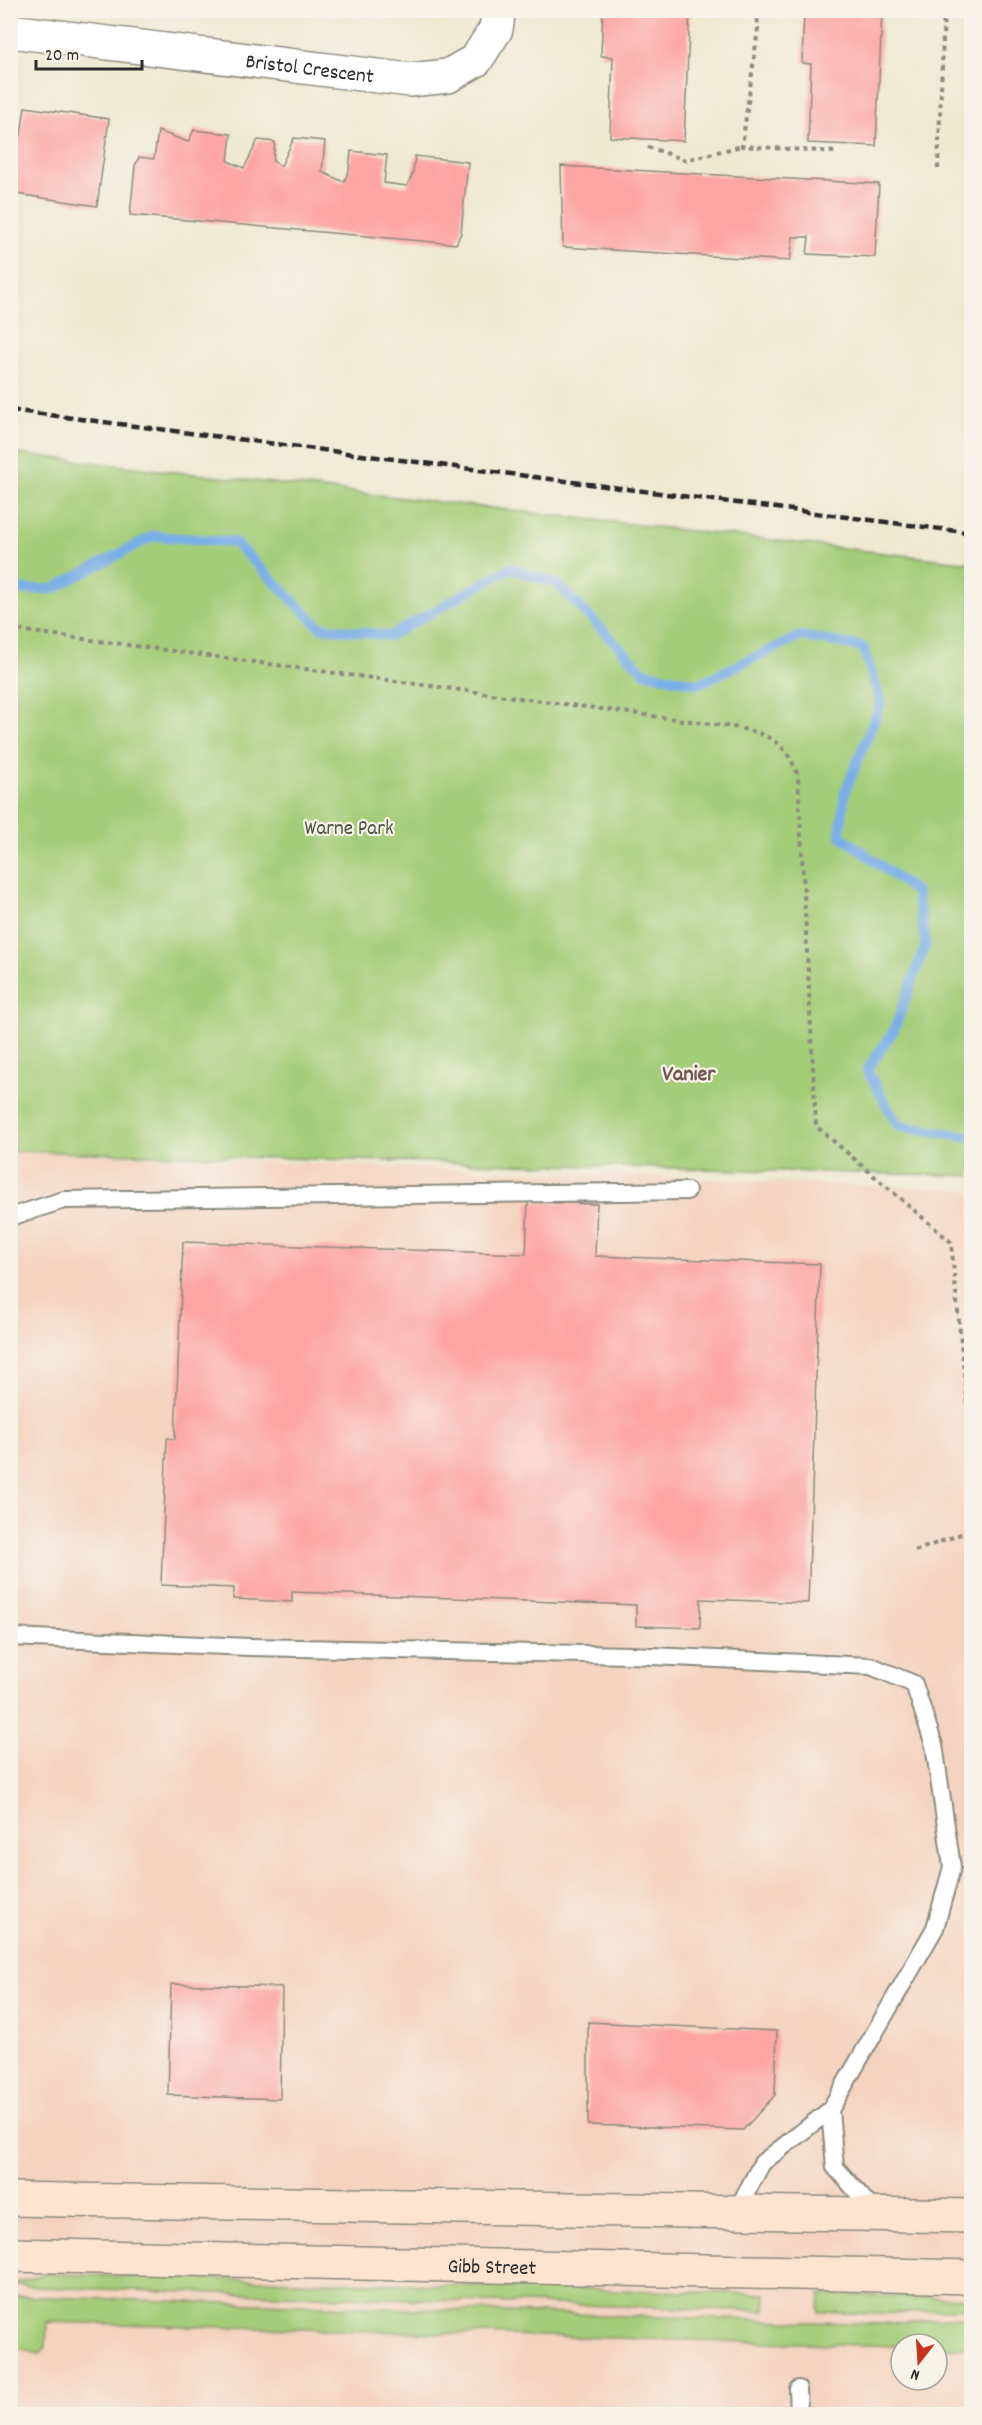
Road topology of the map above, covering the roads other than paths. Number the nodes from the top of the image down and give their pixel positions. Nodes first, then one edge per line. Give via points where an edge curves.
1 (499, 10) edge
2 (27, 25) edge
3 (687, 1191) dead end
4 (10, 1217) edge
5 (10, 1637) edge
6 (830, 2110) junction
7 (10, 2199) edge
8 (736, 2212) junction
9 (876, 2213) junction
10 (972, 2216) edge
11 (10, 2255) edge
12 (972, 2277) edge
13 (798, 2389) dead end
14 (799, 2415) edge

1 - 2 street, Bristol Crescent via 496,29 476,60 448,76 410,80
3 - 4 lane via 64,1200
5 - 6 lane via 871,1666 914,1684 934,1745 952,1867 935,1928
6 - 8 lane via 762,2163
6 - 9 lane via 835,2167
7 - 8 main road
8 - 9 main road
9 - 10 main road
11 - 12 main road, Gibb Street
13 - 14 lane

